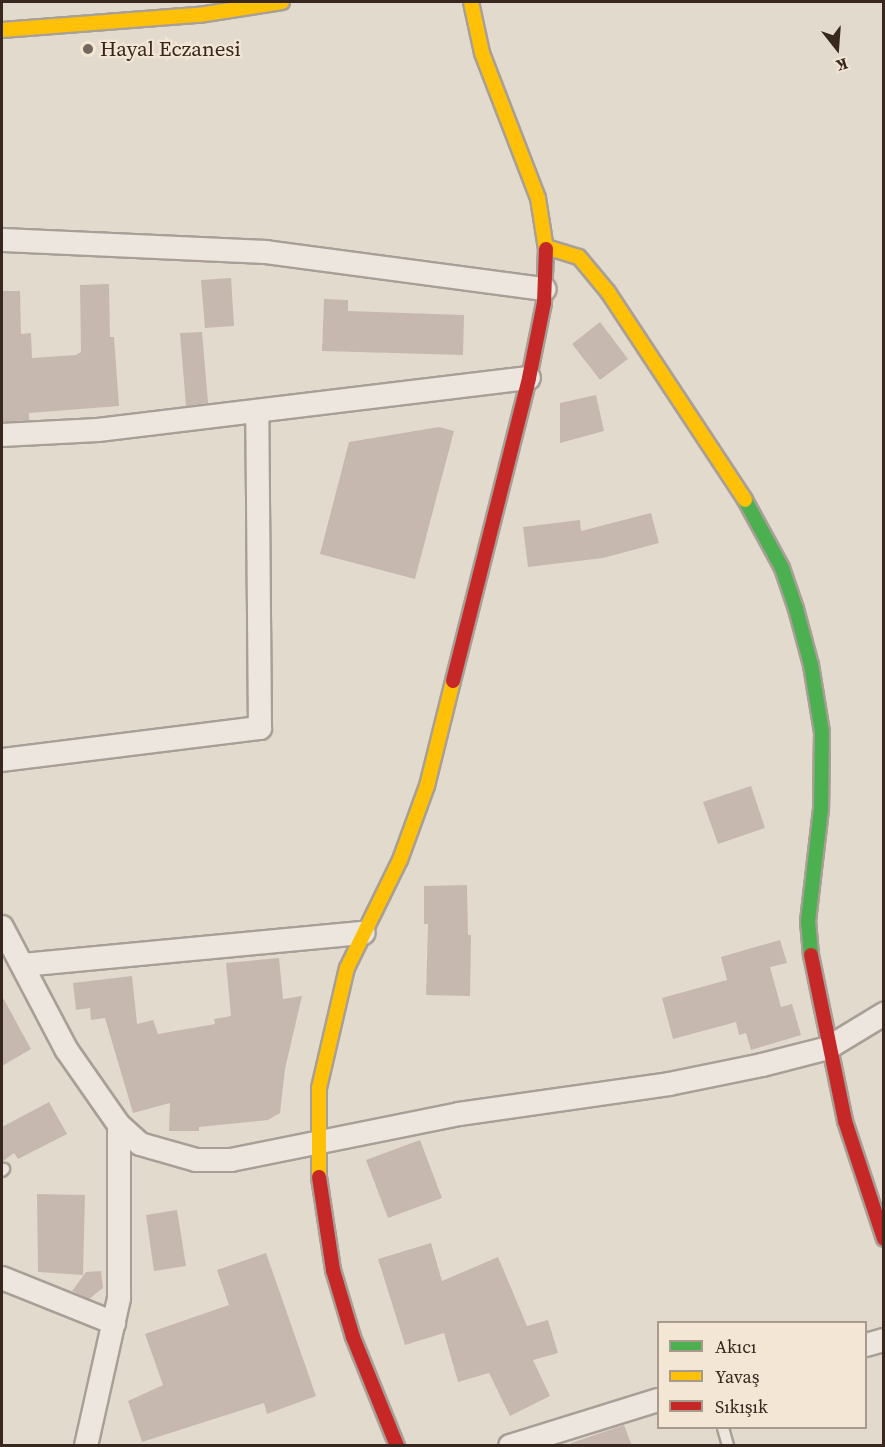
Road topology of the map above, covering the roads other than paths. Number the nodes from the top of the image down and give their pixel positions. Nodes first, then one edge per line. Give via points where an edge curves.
1 (282, 2) edge
2 (471, 2) edge
3 (2, 30) edge
4 (2, 240) edge
5 (546, 247) junction
6 (545, 289) junction
7 (529, 378) junction
8 (257, 412) junction
9 (2, 435) edge
10 (2, 760) edge
11 (2, 927) edge
12 (363, 933) junction
13 (23, 965) junction
14 (884, 1014) edge
15 (828, 1047) junction
16 (118, 1125) junction
17 (317, 1142) junction
18 (884, 1239) edge
19 (2, 1278) edge
20 (114, 1323) junction
21 (884, 1340) edge
22 (867, 1345) edge
23 (657, 1400) edge
24 (723, 1429) edge
25 (86, 1446) edge
26 (397, 1446) edge
27 (510, 1446) edge
28 (728, 1446) edge

1 - 3 main road via 199,15
2 - 5 main road via 482,53 538,198
4 - 6 street via 266,252
5 - 6 main road
5 - 15 main road via 579,257 608,292 751,509 778,560 796,609 811,665 822,732 821,809 809,942
6 - 7 main road
7 - 8 street
7 - 12 main road via 427,786 400,860
8 - 9 street via 98,430
8 - 10 street via 260,728
11 - 13 street
12 - 13 street
12 - 17 main road via 347,968 325,1054
13 - 16 street via 66,1049
14 - 15 street
15 - 17 street via 702,1078 459,1114
15 - 18 main road via 844,1121
16 - 17 street via 140,1144 196,1160 231,1160
16 - 20 street via 119,1298
17 - 26 main road via 325,1234 333,1270 353,1336
19 - 20 street
20 - 25 street
21 - 22 street
23 - 27 street
24 - 28 lane

